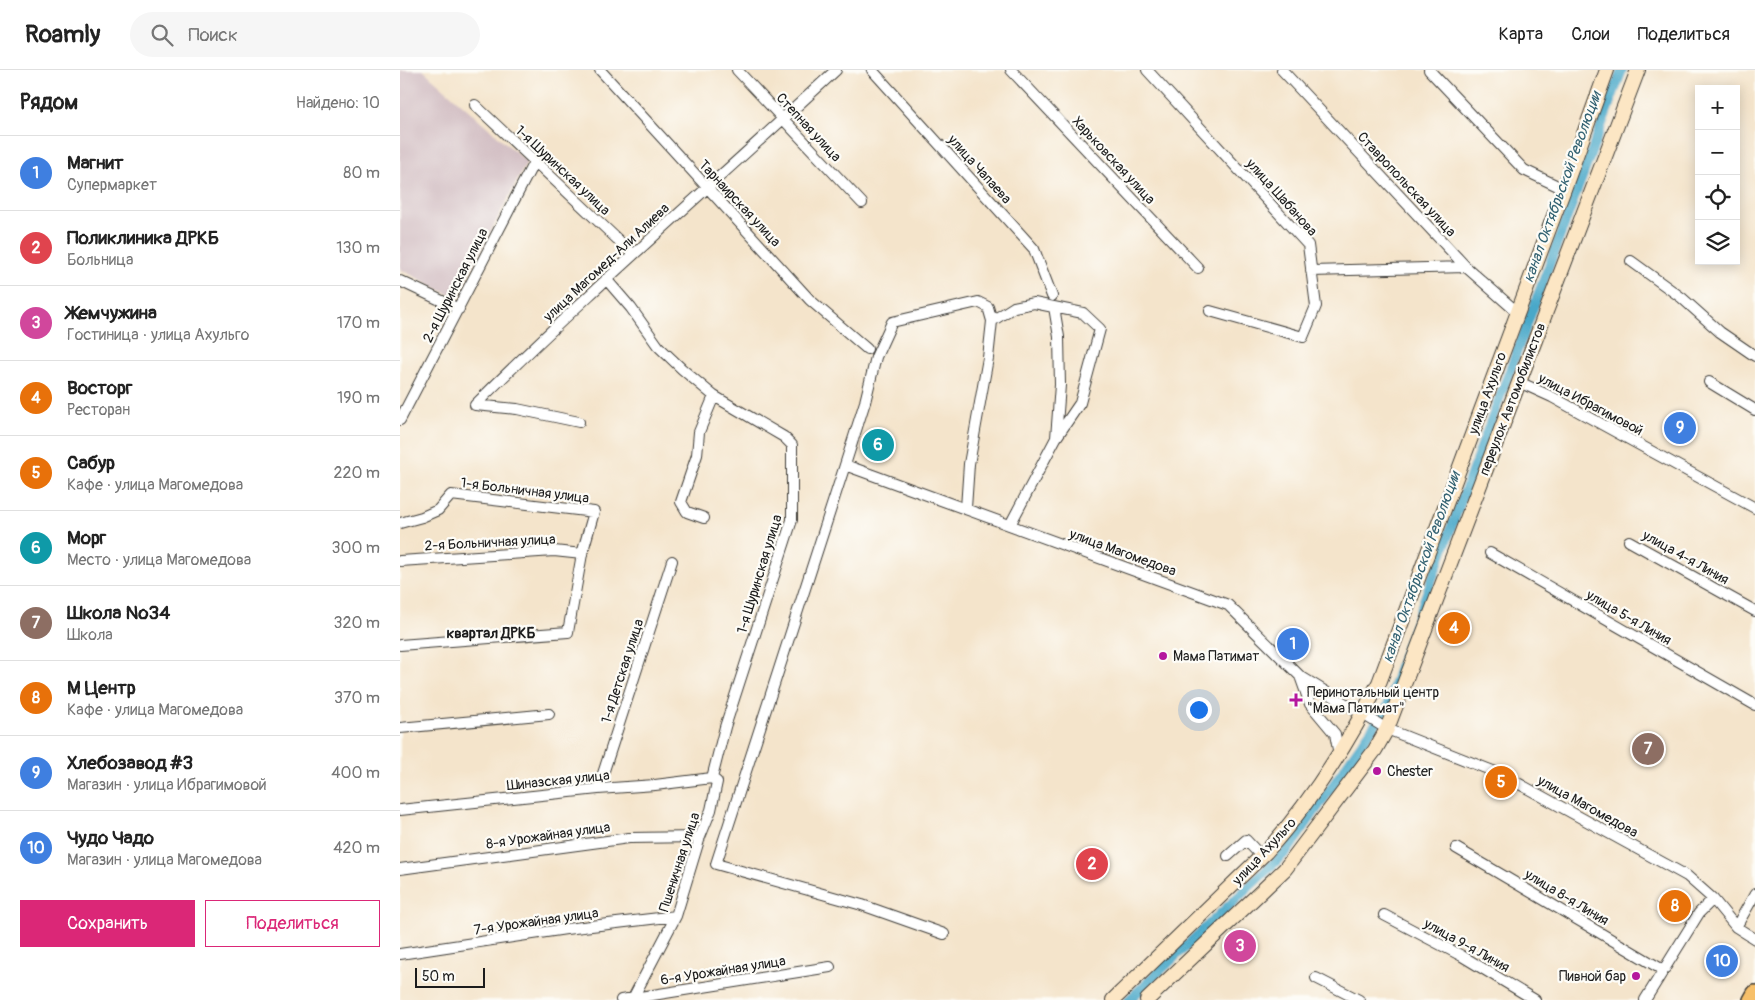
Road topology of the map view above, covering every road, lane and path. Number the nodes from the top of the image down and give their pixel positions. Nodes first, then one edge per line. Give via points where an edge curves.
1 (600, 70) edge
2 (737, 70) edge
3 (836, 70) edge
4 (872, 70) edge
5 (1011, 70) edge
6 (1147, 70) edge
7 (1282, 70) edge
8 (1429, 70) edge
9 (1607, 70) edge
10 (1638, 70) edge
11 (475, 105) dead end
12 (783, 120) junction
13 (534, 162) junction
14 (707, 188) junction
15 (1564, 188) junction
16 (862, 203) dead end
17 (633, 254) junction
18 (1631, 261) dead end
19 (1466, 266) junction
20 (1198, 268) dead end
21 (1311, 271) junction
22 (606, 279) junction
23 (400, 281) edge
24 (1052, 296) dead end
25 (1054, 307) junction
26 (459, 309) junction
27 (1210, 311) dead end
28 (1517, 312) junction
29 (992, 321) junction
30 (866, 349) dead end
31 (1755, 356) edge
32 (1519, 382) junction
33 (1709, 382) dead end
34 (714, 396) junction
35 (1755, 410) edge
36 (400, 420) edge
37 (579, 422) dead end
38 (1056, 438) junction
39 (846, 465) junction
40 (966, 508) junction
41 (1755, 508) edge
42 (704, 518) dead end
43 (400, 523) edge
44 (1010, 525) junction
45 (1629, 541) dead end
46 (1490, 553) dead end
47 (582, 554) junction
48 (672, 561) dead end
49 (400, 562) edge
50 (1755, 611) edge
51 (400, 645) edge
52 (1300, 676) junction
53 (1755, 704) edge
54 (549, 714) dead end
55 (1365, 715) junction
56 (400, 728) edge
57 (1387, 729) junction
58 (1339, 755) junction
59 (714, 780) junction
60 (598, 789) junction
61 (400, 810) edge
62 (700, 836) junction
63 (1456, 848) dead end
64 (1228, 856) dead end
65 (1261, 856) junction
66 (400, 869) edge
67 (1755, 894) edge
68 (1713, 899) junction
69 (1384, 915) dead end
70 (676, 916) junction
71 (1736, 927) junction
72 (944, 934) dead end
73 (1755, 939) edge
74 (400, 954) edge
75 (830, 967) dead end
76 (1663, 970) junction
77 (1316, 978) dead end
78 (1755, 993) edge
79 (633, 999) edge
80 (621, 1000) edge
81 (1113, 1000) edge
82 (1147, 1000) edge
83 (1358, 1000) edge
84 (1535, 1000) edge
85 (1645, 1000) edge
86 (1751, 1000) edge

1 - 14 street, Тарнаирская улица
2 - 12 street, Степная улица
3 - 12 street, улица Магомед-Али Алиева
4 - 24 street, улица Чапаева via 1034,249
5 - 20 street, Харьковская улица
6 - 21 street, улица Шабанова via 1308,245
7 - 19 street, Ставропольская улица
8 - 15 street via 1524,170
9 - 15 main road, улица Ахульго
10 - 32 main road, переулок Автомобилистов
11 - 13 street, 1-я Шуринская улица
12 - 14 street, улица Магомед-Али Алиева
12 - 16 street, Степная улица
13 - 17 street, 1-я Шуринская улица
13 - 26 street, 2-я Шуринская улица
14 - 17 street, улица Магомед-Али Алиева
14 - 30 street, Тарнаирская улица via 810,300
15 - 28 main road, улица Ахульго
17 - 22 street, улица Магомед-Али Алиева
18 - 31 street
19 - 21 street
19 - 28 street, Ставропольская улица
21 - 27 street, улица Шабанова via 1316,306 1303,337
22 - 34 street, 1-я Шуринская улица via 658,346
22 - 37 street, улица Магомед-Али Алиева via 475,405 517,409
23 - 26 street
25 - 29 street via 1034,303 1014,307
25 - 38 street via 1059,337 1060,385
25 - 38 street via 1083,313 1100,329 1080,403
26 - 36 street, 2-я Шуринская улица
28 - 55 main road, улица Ахульго
29 - 39 street via 988,307 978,302 892,322 876,357
29 - 40 street via 969,464
32 - 41 street, улица Ибрагимовой
32 - 57 main road, переулок Автомобилистов
33 - 35 street
34 - 42 street via 699,432 696,455 681,502 687,512
34 - 59 street, 1-я Шуринская улица via 784,437 792,445 793,454 792,520 725,728
38 - 44 street
39 - 40 street, улица Магомедова
39 - 72 street via 716,864 862,905
40 - 44 street, улица Магомедова
43 - 47 street, 1-я Больничная улица via 438,510 451,495 594,512
44 - 52 street, улица Магомедова via 1228,605
45 - 50 street, улица 4-я Линия
46 - 53 street, улица 5-я Линия
47 - 49 street, 2-я Больничная улица via 554,551
47 - 51 street, 1-я Больничная улица via 568,632
48 - 60 street, 1-я Детская улица
52 - 55 street, улица Магомедова
52 - 58 street via 1310,704 1335,734
54 - 56 street
55 - 57 street, улица Магомедова
55 - 58 main road, улица Ахульго
57 - 68 street, улица Магомедова via 1503,775 1687,876
57 - 82 main road, переулок Автомобилистов via 1375,750 1285,869
58 - 65 main road, улица Ахульго via 1304,806
59 - 60 street, Шиназская улица
59 - 62 street, Пшеничная улица via 711,810
60 - 61 street, Шиназская улица
62 - 66 street, 8-я Урожайная улица via 629,838
62 - 70 street, Пшеничная улица
63 - 76 street, улица 8-я Линия
64 - 65 street via 1246,840
65 - 81 main road, улица Ахульго
67 - 71 street
68 - 71 street, улица Магомедова
68 - 76 street via 1699,913
69 - 84 street, улица 9-я Линия via 1462,956
70 - 74 street, 7-я Урожайная улица
70 - 79 street, Пшеничная улица
71 - 73 street, улица Магомедова
75 - 79 street, 6-я Урожайная улица
76 - 85 street
77 - 83 street
78 - 86 main road
79 - 80 street, 6-я Урожайная улица

